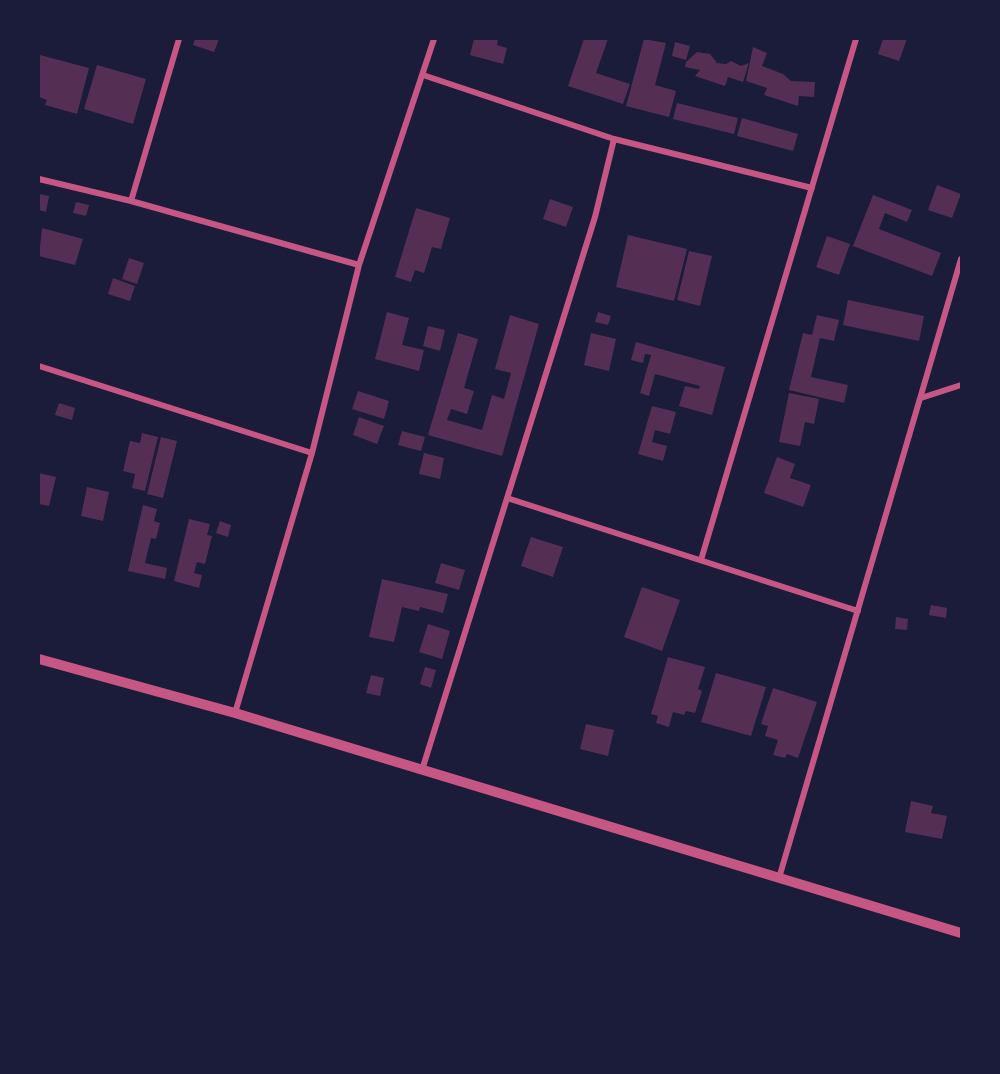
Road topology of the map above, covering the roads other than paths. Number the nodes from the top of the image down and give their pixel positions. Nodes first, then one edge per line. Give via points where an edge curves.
1 (179, 39) edge
2 (434, 39) edge
3 (856, 39) edge
4 (423, 75) junction
5 (614, 139) junction
6 (39, 179) edge
7 (812, 188) junction
8 (131, 201) junction
9 (961, 259) edge
10 (359, 265) junction
11 (39, 366) edge
12 (961, 385) edge
13 (921, 398) junction
14 (312, 453) junction
15 (507, 498) junction
16 (701, 560) junction
17 (858, 611) junction
18 (39, 659) edge
19 (235, 713) junction
20 (422, 770) junction
21 (779, 878) junction
22 (961, 933) edge

1 - 8 street
2 - 4 street
3 - 7 street
4 - 5 street
4 - 10 street
5 - 7 street
5 - 15 street via 595,217
6 - 8 street
7 - 16 street
8 - 10 street
9 - 13 street
10 - 14 street
11 - 14 street
12 - 13 street
13 - 17 street
14 - 19 street
15 - 16 street
15 - 20 street
16 - 17 street
17 - 21 street
18 - 19 street
19 - 20 street
20 - 21 street
21 - 22 street

